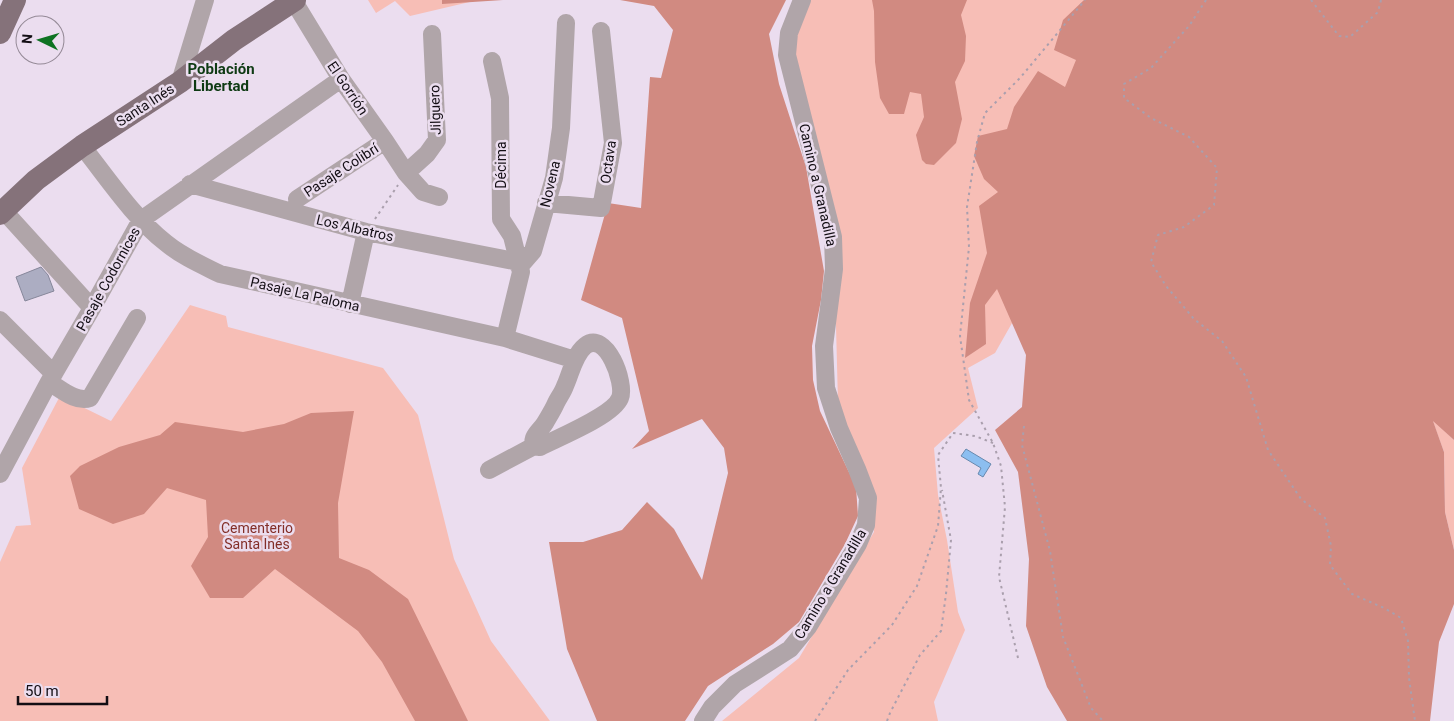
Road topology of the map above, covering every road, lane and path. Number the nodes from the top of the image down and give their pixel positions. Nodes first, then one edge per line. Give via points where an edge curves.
1 (15, 0) edge
2 (205, 0) edge
3 (294, 0) edge
4 (802, 0) edge
5 (1085, 0) edge
6 (1206, 0) edge
7 (1311, 0) edge
8 (1381, 0) edge
9 (566, 23) dead end
10 (601, 30) dead end
11 (0, 33) edge
12 (432, 34) dead end
13 (492, 61) dead end
14 (341, 79) junction
15 (180, 82) junction
16 (386, 141) junction
17 (82, 146) junction
18 (406, 173) junction
19 (190, 184) junction
20 (439, 197) dead end
21 (297, 198) dead end
22 (546, 203) junction
23 (1, 212) edge
24 (141, 220) junction
25 (366, 232) junction
26 (520, 266) junction
27 (350, 304) junction
28 (92, 308) junction
29 (138, 318) dead end
30 (0, 320) edge
31 (505, 338) junction
32 (575, 360) junction
33 (51, 378) junction
34 (1024, 426) dead end
35 (993, 443) junction
36 (534, 446) junction
37 (489, 470) dead end
38 (0, 474) edge
39 (941, 488) junction
40 (1018, 658) dead end
41 (703, 721) edge
42 (815, 721) edge
43 (887, 721) edge
44 (1103, 721) edge
45 (1415, 721) edge

1 - 11 main road
2 - 15 street
3 - 14 street, El Gorrión
3 - 15 main road, Santa Inés via 234,40
4 - 41 street, Camino a Granadilla via 789,33 787,55 833,237 834,269 824,346 826,388 838,428 868,498 866,525 808,627 790,649 735,684
5 - 35 path via 1020,78 985,113 977,142 967,206 969,247 960,336 969,400
6 - 45 path via 1189,26 1151,68 1124,84 1124,98 1151,118 1189,137 1217,168 1214,205 1184,227 1158,235 1151,262 1194,319 1222,341 1246,377 1268,450 1301,499 1325,518 1331,546 1330,565 1352,594 1401,618 1408,641
7 - 8 path via 1339,36 1350,37 1378,12
9 - 22 street, Novena via 561,128 554,178
10 - 22 street, Octava via 613,143 601,208
12 - 18 street, Jilguero via 437,140
13 - 26 street, Décima via 500,98 501,218 512,236
14 - 16 street, El Gorrión
14 - 19 street, Pasaje Codornices
15 - 17 main road, Santa Inés
16 - 18 street, El Gorrión
16 - 21 street, Pasaje Colibrí
17 - 23 main road, Santa Inés via 36,180
17 - 24 street, Pasaje La Paloma
18 - 20 street, El Gorrión via 423,192
18 - 25 path
19 - 24 street, Pasaje Codornices
19 - 25 street, Los Albatros
22 - 26 street, Novena via 532,250
23 - 28 street
24 - 27 street, Pasaje La Paloma via 167,244 220,274
24 - 28 street, Pasaje Codornices
25 - 26 street, Los Albatros via 514,261
25 - 27 street
26 - 31 street, Novena
27 - 31 street, Pasaje La Paloma
28 - 33 street, Pasaje Codornices
29 - 33 street via 90,398 78,399
30 - 33 street
31 - 32 street, Pasaje La Paloma
32 - 36 street via 564,389 534,438
32 - 36 street via 590,342 605,348 620,378 620,399 602,416 540,447
33 - 38 street, Pasaje Codornices
34 - 44 path via 1022,445 1050,551 1063,637 1092,708
35 - 39 path via 953,433 938,455
35 - 40 path via 1001,466 1005,507 999,577
36 - 37 street
39 - 42 path via 938,526 917,586 892,625 848,670
39 - 43 path via 951,540 941,631 920,655

